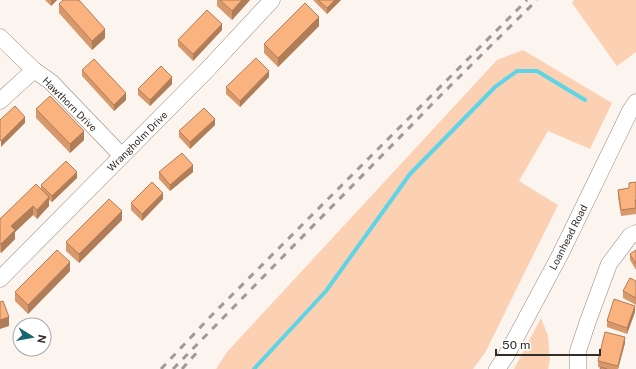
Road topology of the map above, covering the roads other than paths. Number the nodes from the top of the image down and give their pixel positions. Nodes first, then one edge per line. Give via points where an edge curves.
1 (272, 0) edge
2 (0, 37) edge
3 (34, 70) junction
4 (0, 101) edge
5 (634, 109) edge
6 (122, 156) junction
7 (636, 233) edge
8 (0, 279) edge
9 (497, 369) edge
10 (578, 369) edge

1 - 6 street, Wrangholm Drive
2 - 3 street, Hawthorn Drive
3 - 4 street
3 - 6 street, Hawthorn Drive via 51,82
5 - 9 street, Loanhead Road via 560,255
6 - 8 street, Wrangholm Drive
7 - 10 street via 630,236 609,264 578,351

